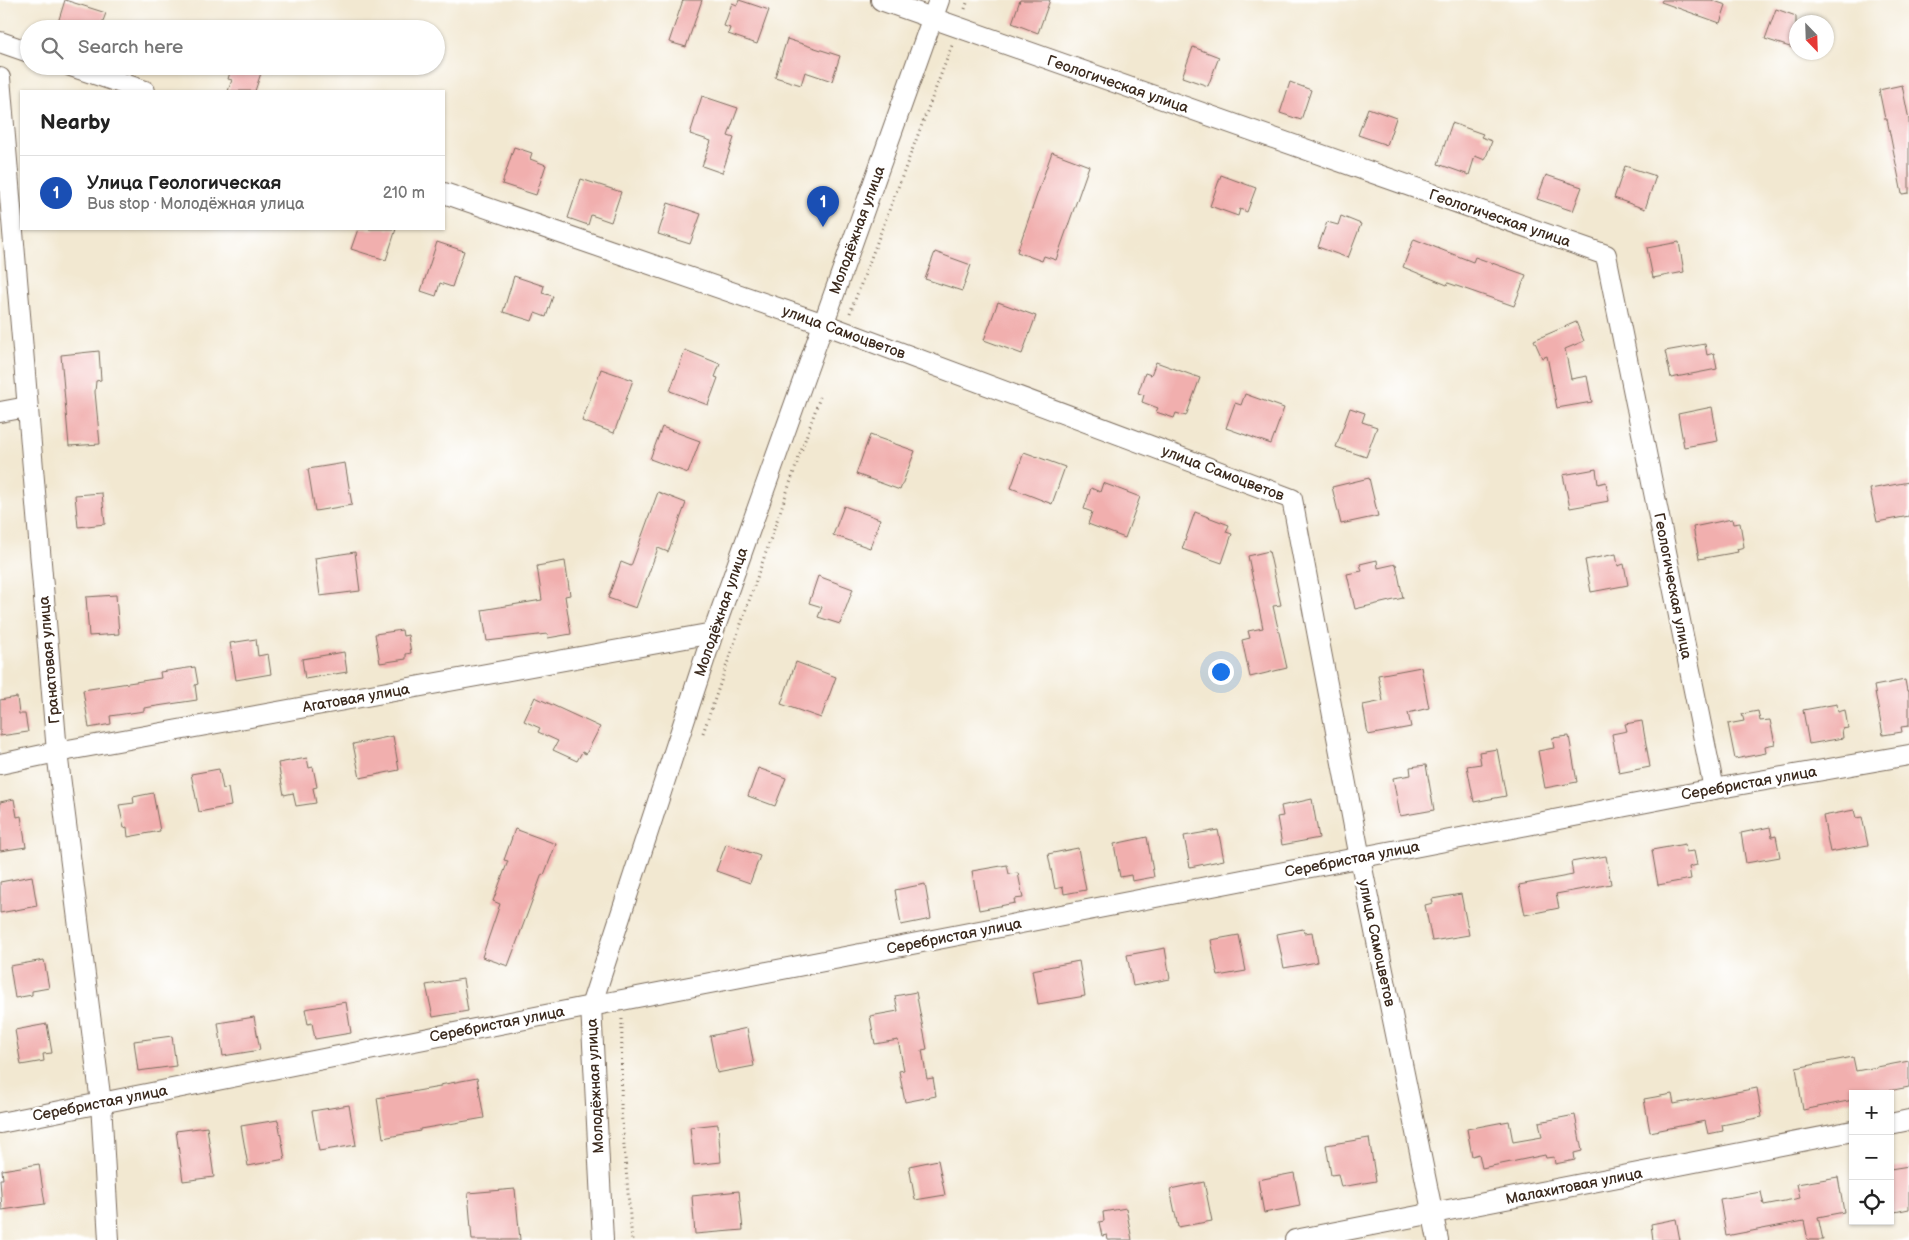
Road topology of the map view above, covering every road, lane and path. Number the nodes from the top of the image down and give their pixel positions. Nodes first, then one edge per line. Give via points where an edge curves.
1 (881, 0) edge
2 (968, 0) edge
3 (936, 9) edge
4 (959, 28) junction
5 (0, 42) edge
6 (20, 49) edge
7 (98, 75) edge
8 (0, 78) edge
9 (142, 90) edge
10 (445, 194) edge
11 (824, 324) junction
12 (843, 330) junction
13 (820, 397) dead end
14 (27, 407) junction
15 (0, 412) edge
16 (713, 633) junction
17 (701, 736) dead end
18 (57, 752) junction
19 (1909, 755) edge
20 (0, 764) edge
21 (1714, 789) junction
22 (1360, 858) junction
23 (622, 1000) junction
24 (591, 1006) junction
25 (101, 1103) junction
26 (1909, 1120) edge
27 (0, 1123) edge
28 (1894, 1123) edge
29 (1849, 1132) edge
30 (1433, 1214) junction
31 (109, 1240) edge
32 (603, 1240) edge
33 (632, 1240) edge
34 (1295, 1240) edge
35 (1438, 1240) edge

1 - 3 street, Геологическая улица
2 - 4 path
3 - 4 street, Геологическая улица
3 - 11 street, Молодёжная улица
4 - 12 path
4 - 21 street, Геологическая улица via 1606,255
5 - 6 street
7 - 9 street
8 - 14 street, Гранатовая улица
10 - 11 street, улица Самоцветов
11 - 12 street, улица Самоцветов
11 - 16 street, Молодёжная улица
12 - 22 street, улица Самоцветов via 1292,499
13 - 17 path
14 - 15 street
14 - 18 street, Гранатовая улица
16 - 18 street, Агатовая улица
16 - 24 street, Молодёжная улица
18 - 20 street, Агатовая улица
18 - 25 street, Гранатовая улица
19 - 21 street, Серебристая улица
21 - 22 street, Серебристая улица
22 - 23 street, Серебристая улица
22 - 30 street, улица Самоцветов
23 - 24 street, Серебристая улица
23 - 33 path via 621,1110
24 - 25 street, Серебристая улица
24 - 32 street, Молодёжная улица
25 - 27 street, Серебристая улица
25 - 31 street, Гранатовая улица
26 - 28 street
29 - 30 street, Малахитовая улица
30 - 34 street, Малахитовая улица
30 - 35 street, улица Самоцветов

